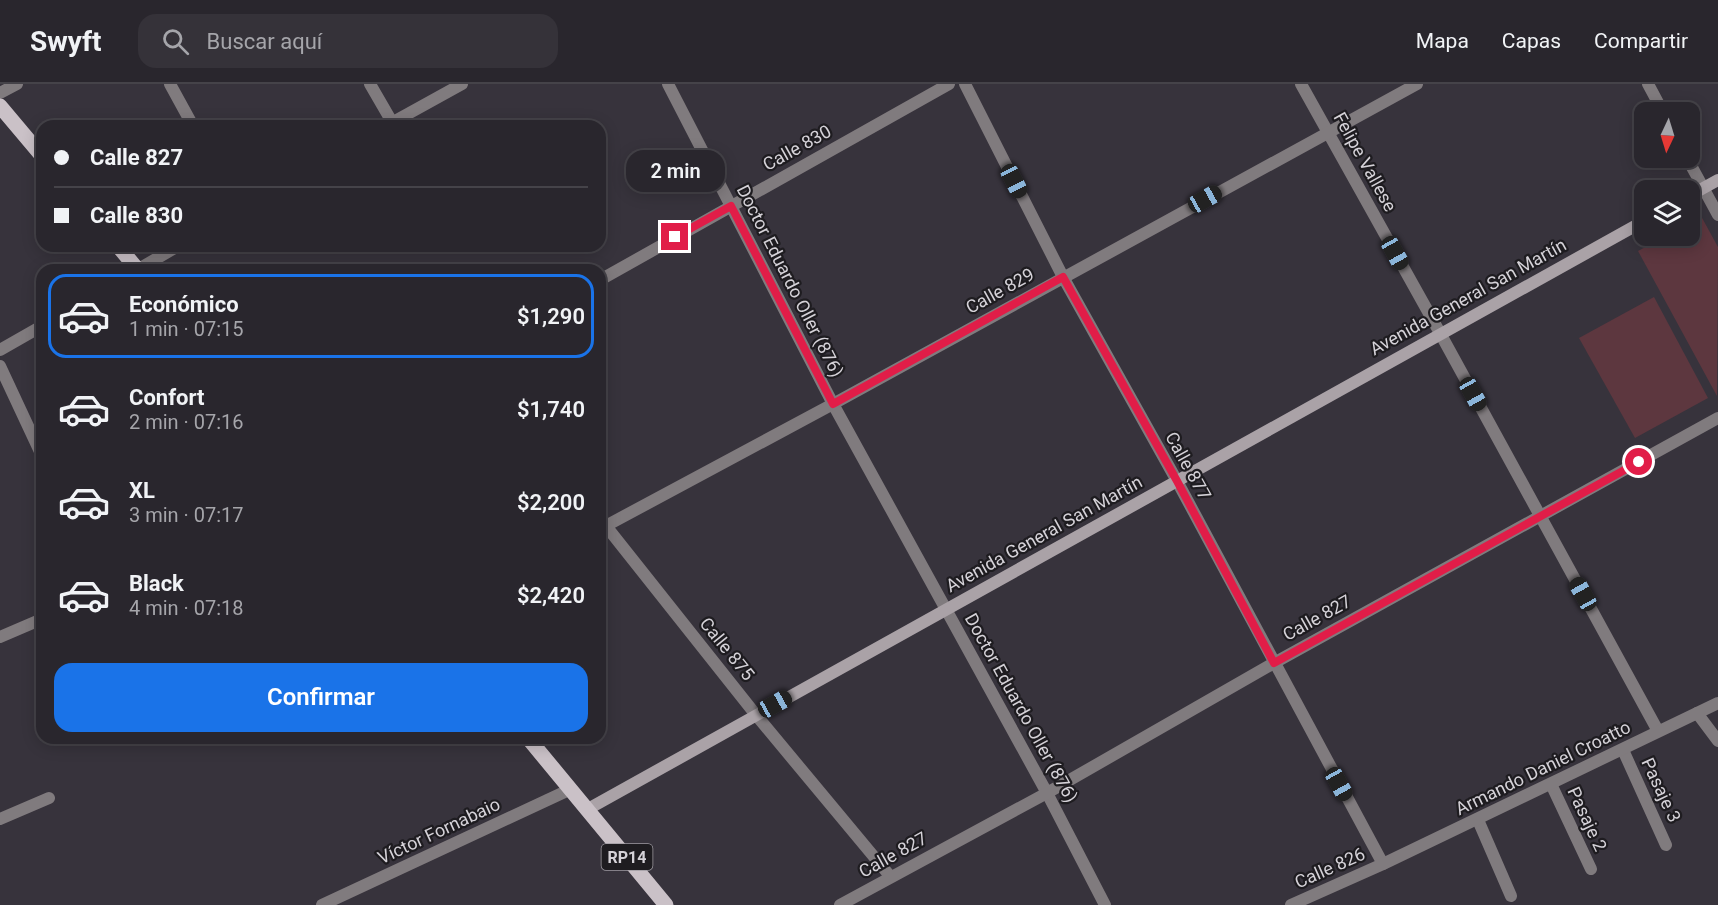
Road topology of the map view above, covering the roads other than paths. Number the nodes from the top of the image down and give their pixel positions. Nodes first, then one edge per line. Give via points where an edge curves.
1 (16, 84) edge
2 (170, 84) edge
3 (370, 84) edge
4 (462, 84) edge
5 (668, 84) edge
6 (949, 84) edge
7 (965, 84) edge
8 (1301, 84) edge
9 (1417, 84) edge
10 (1648, 84) edge
11 (0, 93) edge
12 (1658, 102) edge
13 (0, 106) edge
14 (190, 120) edge
15 (387, 120) edge
16 (396, 120) edge
17 (1328, 132) junction
18 (36, 149) edge
19 (1692, 168) edge
20 (1718, 180) edge
21 (1703, 188) junction
22 (1700, 190) edge
23 (731, 206) junction
24 (1718, 215) edge
25 (1634, 226) edge
26 (123, 252) edge
27 (168, 252) edge
28 (132, 264) edge
29 (147, 264) edge
30 (606, 276) edge
31 (1063, 277) junction
32 (36, 329) edge
33 (1440, 333) junction
34 (0, 350) edge
35 (0, 366) edge
36 (833, 404) junction
37 (1718, 418) edge
38 (36, 443) edge
39 (1177, 481) junction
40 (1540, 516) junction
41 (606, 525) edge
42 (606, 531) edge
43 (946, 609) junction
44 (36, 622) edge
45 (0, 637) edge
46 (1274, 663) junction
47 (1718, 703) edge
48 (1697, 713) junction
49 (756, 715) junction
50 (1658, 731) junction
51 (1718, 741) edge
52 (533, 744) edge
53 (1623, 750) junction
54 (1551, 784) junction
55 (571, 789) junction
56 (1047, 793) junction
57 (49, 798) dead end
58 (588, 809) junction
59 (0, 819) edge
60 (1478, 820) junction
61 (1666, 845) dead end
62 (1383, 864) junction
63 (1591, 869) dead end
64 (890, 876) junction
65 (1511, 896) dead end
66 (322, 905) edge
67 (666, 905) edge
68 (840, 905) edge
69 (1105, 905) edge
70 (1291, 905) edge

1 - 11 street
2 - 14 street
3 - 15 street
4 - 16 street
5 - 23 street, Doctor Eduardo Oller (876)
6 - 23 street, Calle 830
7 - 31 street, Calle 877
8 - 17 street, Felipe Vallese
9 - 17 street, Calle 829
10 - 12 street
13 - 18 main road
17 - 31 street, Calle 829
17 - 33 street, Felipe Vallese
19 - 21 street
20 - 21 main road
21 - 22 main road
21 - 24 street
23 - 30 street, Calle 830
23 - 36 street, Doctor Eduardo Oller (876)
25 - 33 main road, Avenida General San Martín
26 - 28 main road
27 - 29 street
31 - 36 street, Calle 829
31 - 39 street, Calle 877
32 - 34 street
33 - 39 main road, Avenida General San Martín
33 - 40 street, Felipe Vallese
35 - 38 street
36 - 41 street, Calle 829
36 - 43 street, Doctor Eduardo Oller (876)
37 - 40 street, Calle 827
39 - 43 main road, Avenida General San Martín
39 - 46 street, Calle 877
40 - 46 street, Calle 827
40 - 50 street, Felipe Vallese
42 - 49 street, Calle 875
43 - 49 main road, Avenida General San Martín
43 - 56 street, Doctor Eduardo Oller (876)
44 - 45 street
46 - 56 street, Calle 827
46 - 62 street, Calle 877
47 - 48 street, Armando Daniel Croatto
48 - 50 street, Armando Daniel Croatto
48 - 51 street
49 - 58 main road, Avenida General San Martín
49 - 64 street, Calle 875
50 - 53 street, Armando Daniel Croatto
52 - 55 main road, RP14
53 - 54 street, Armando Daniel Croatto
53 - 61 street, Pasaje 3
54 - 60 street, Armando Daniel Croatto
54 - 63 street, Pasaje 2
55 - 58 main road, RP14
55 - 66 street, Víctor Fornabaio
56 - 64 street, Calle 827
56 - 69 street, Doctor Eduardo Oller (876)
57 - 59 street
58 - 67 main road, RP14
60 - 62 street, Armando Daniel Croatto
60 - 65 street
62 - 70 street, Calle 826
64 - 68 street, Calle 827

